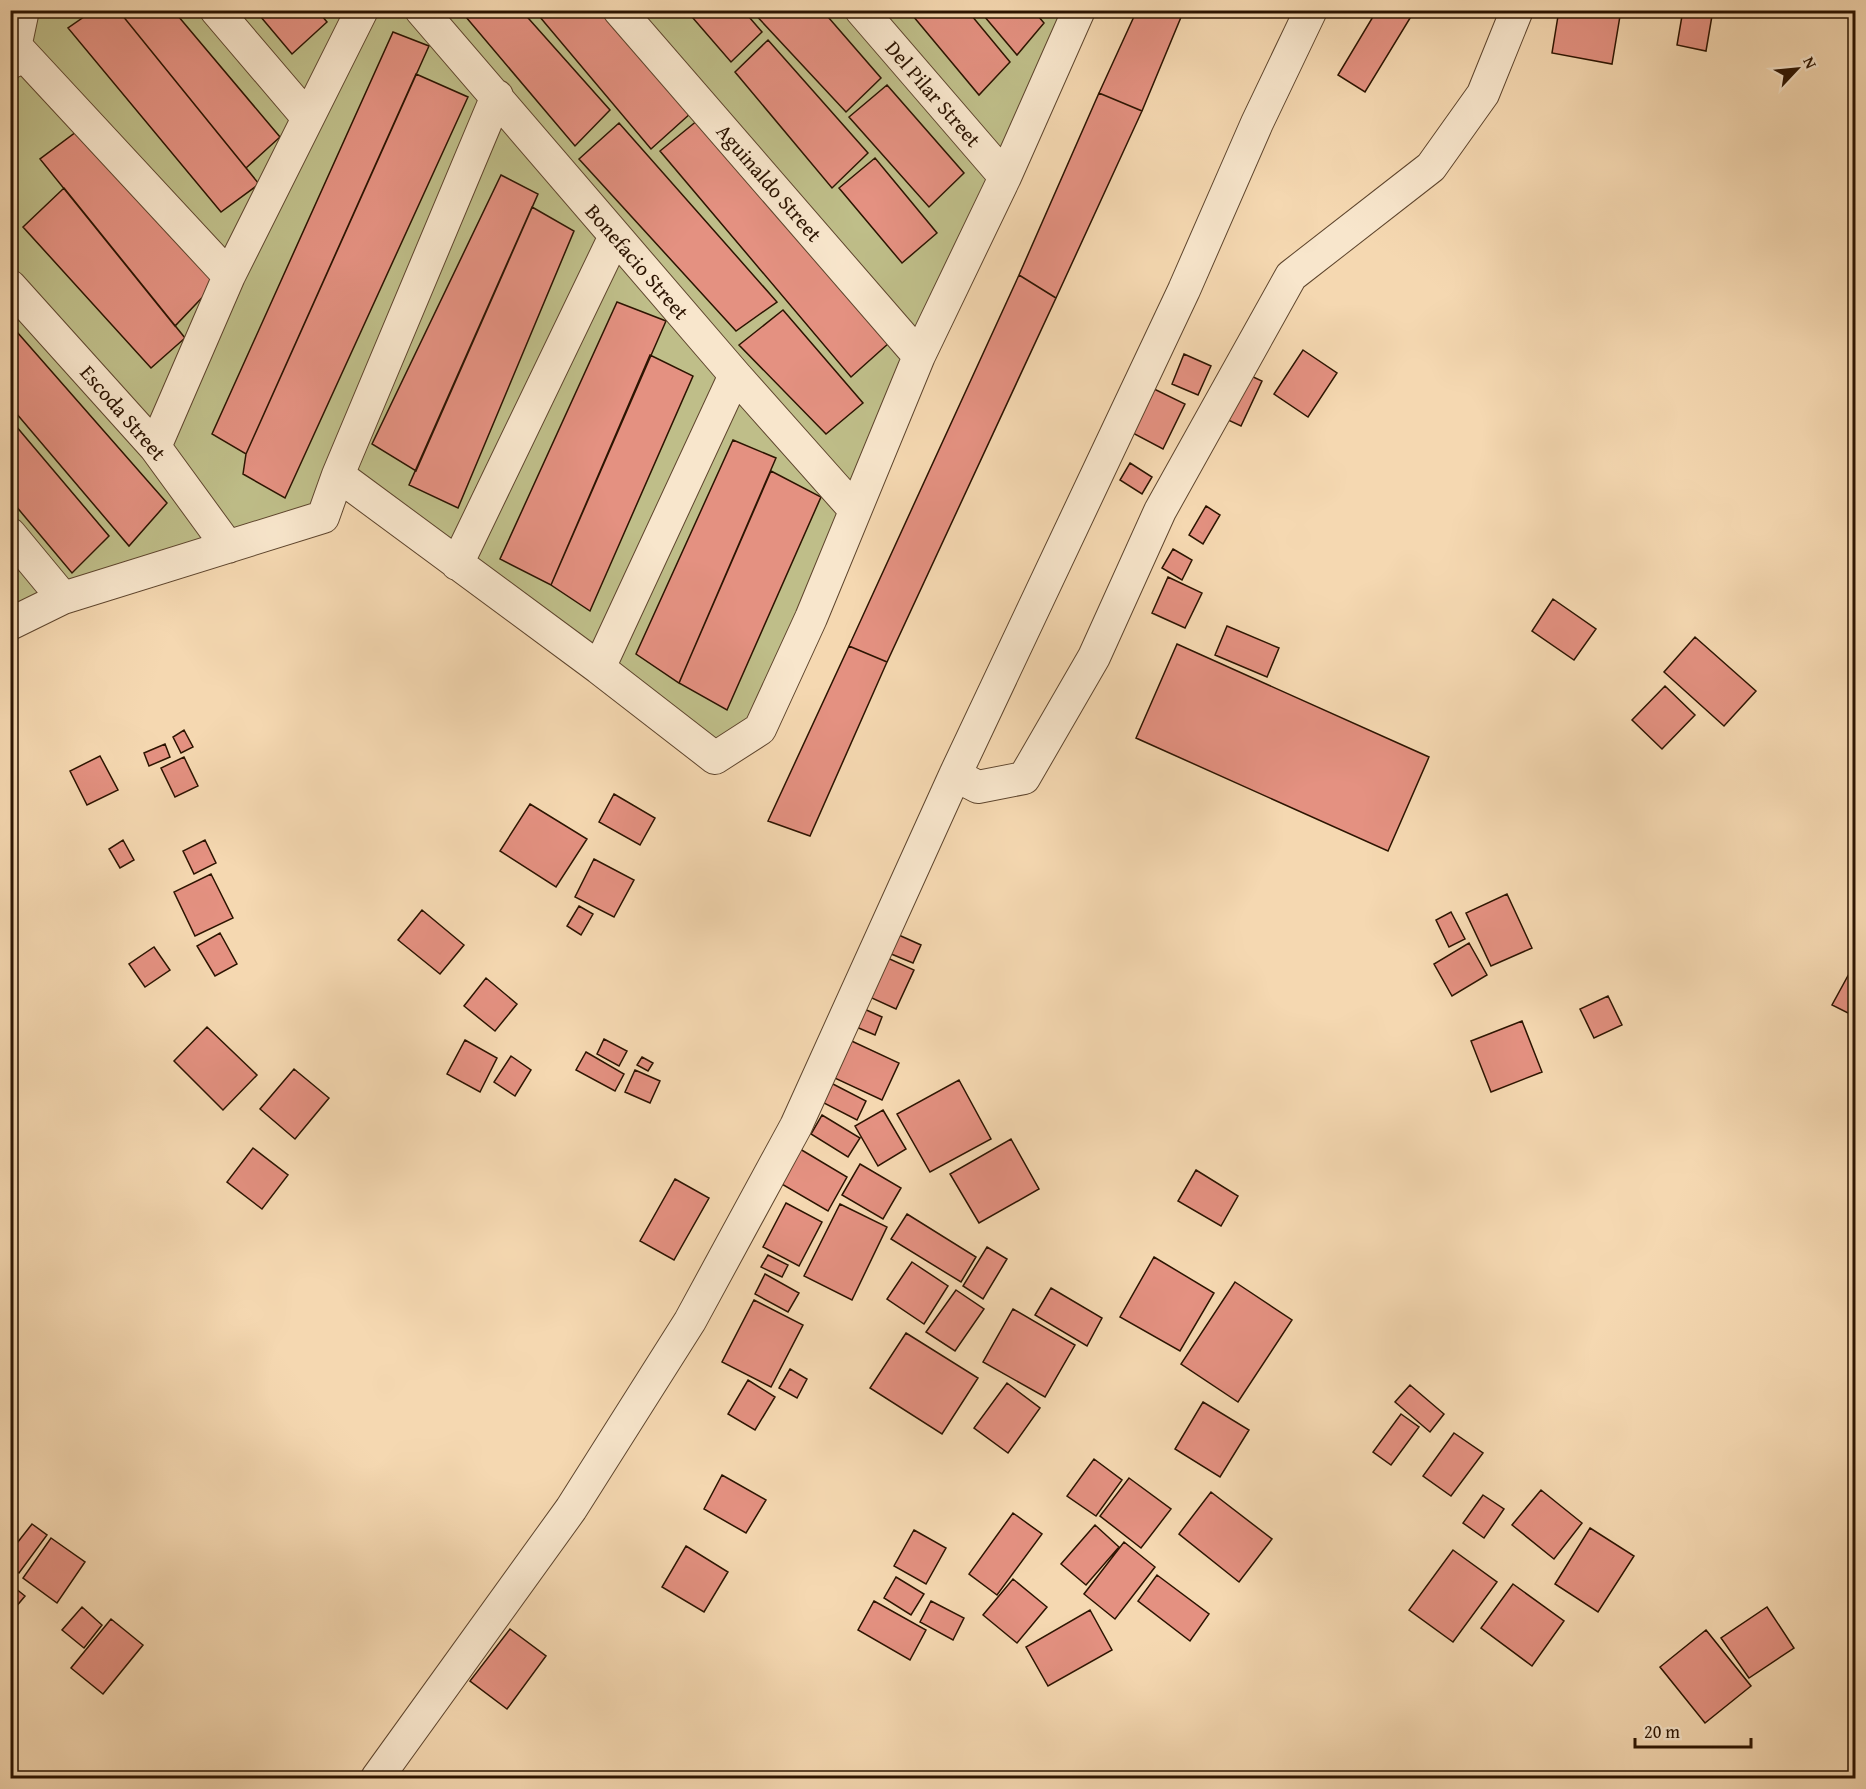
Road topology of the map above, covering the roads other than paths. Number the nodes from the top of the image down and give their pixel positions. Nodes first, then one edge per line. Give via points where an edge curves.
1 (23, 10) edge
2 (216, 10) edge
3 (362, 10) edge
4 (421, 10) edge
5 (619, 10) edge
6 (861, 10) edge
7 (1079, 10) edge
8 (1311, 10) edge
9 (1517, 10) edge
10 (12, 52) edge
11 (497, 96) junction
12 (308, 118) junction
13 (1005, 177) junction
14 (615, 236) junction
15 (228, 276) junction
16 (10, 286) edge
17 (919, 356) junction
18 (735, 375) junction
19 (155, 447) junction
20 (338, 475) junction
21 (855, 510) junction
22 (10, 534) edge
23 (228, 546) junction
24 (457, 564) junction
25 (63, 598) junction
26 (10, 624) edge
27 (599, 668) junction
28 (955, 775) junction
29 (377, 1779) edge

1 - 10 street
2 - 12 street
3 - 12 street
4 - 11 street, Bonefacio Street
5 - 17 street, Aguinaldo Street
6 - 13 street, Del Pilar Street
7 - 13 street
8 - 28 street via 1185,290
9 - 28 street via 1483,94 1431,167 1291,276 1160,511 1094,657 1024,778 978,786
10 - 15 street
11 - 14 street, Bonefacio Street
11 - 20 street
12 - 15 street
13 - 17 street
14 - 18 street, Bonefacio Street
14 - 24 street
15 - 19 street
16 - 19 street, Escoda Street
17 - 21 street
18 - 21 street, Bonefacio Street
18 - 27 street
19 - 23 street, Escoda Street
20 - 23 street via 323,517
20 - 24 street
21 - 27 street via 760,729 715,758
22 - 25 street
23 - 25 street
24 - 27 street
25 - 26 street
28 - 29 street via 796,1126 690,1321 571,1509

